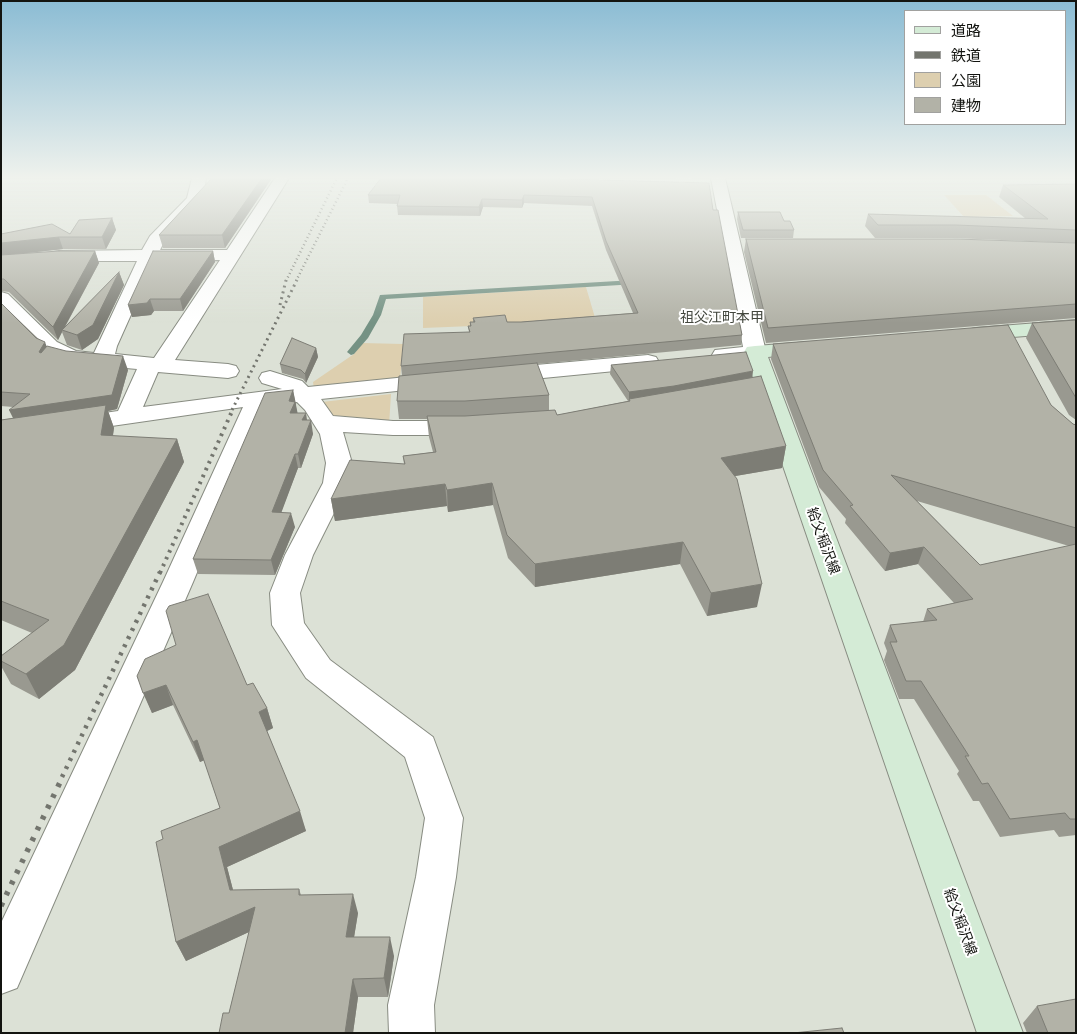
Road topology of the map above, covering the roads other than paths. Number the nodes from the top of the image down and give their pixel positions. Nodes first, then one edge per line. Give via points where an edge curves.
1 (169, 226) edge
2 (251, 226) edge
3 (727, 226) edge
4 (732, 244) junction
5 (751, 244) edge
6 (150, 254) junction
7 (232, 255) junction
8 (44, 258) edge
9 (1, 298) edge
10 (1076, 326) edge
11 (951, 336) edge
12 (833, 346) edge
13 (755, 352) junction
14 (706, 356) edge
15 (666, 360) edge
16 (102, 361) junction
17 (155, 366) junction
18 (228, 371) dead end
19 (264, 389) junction
20 (303, 395) junction
21 (128, 416) junction
22 (325, 423) junction
23 (485, 427) edge
24 (1, 435) edge
25 (1, 972) edge
26 (412, 1033) edge
27 (1000, 1033) edge

1 - 6 street via 156,240
2 - 7 street
3 - 4 street
4 - 5 street
4 - 13 street
6 - 7 street
6 - 8 street
6 - 16 street
7 - 17 street
9 - 16 street via 50,346 71,357
10 - 11 main road via 1015,340
12 - 13 main road
13 - 14 street
13 - 27 main road, 給父稲沢線 via 758,388
15 - 20 street
16 - 17 street
17 - 18 street
17 - 21 street
19 - 20 street via 294,386
19 - 21 street
19 - 25 street
20 - 22 street
21 - 24 street
22 - 23 street via 393,428
22 - 26 street via 332,434 339,463 336,483 299,555 285,593 288,625 318,669 420,748 444,818 436,878 411,1005

